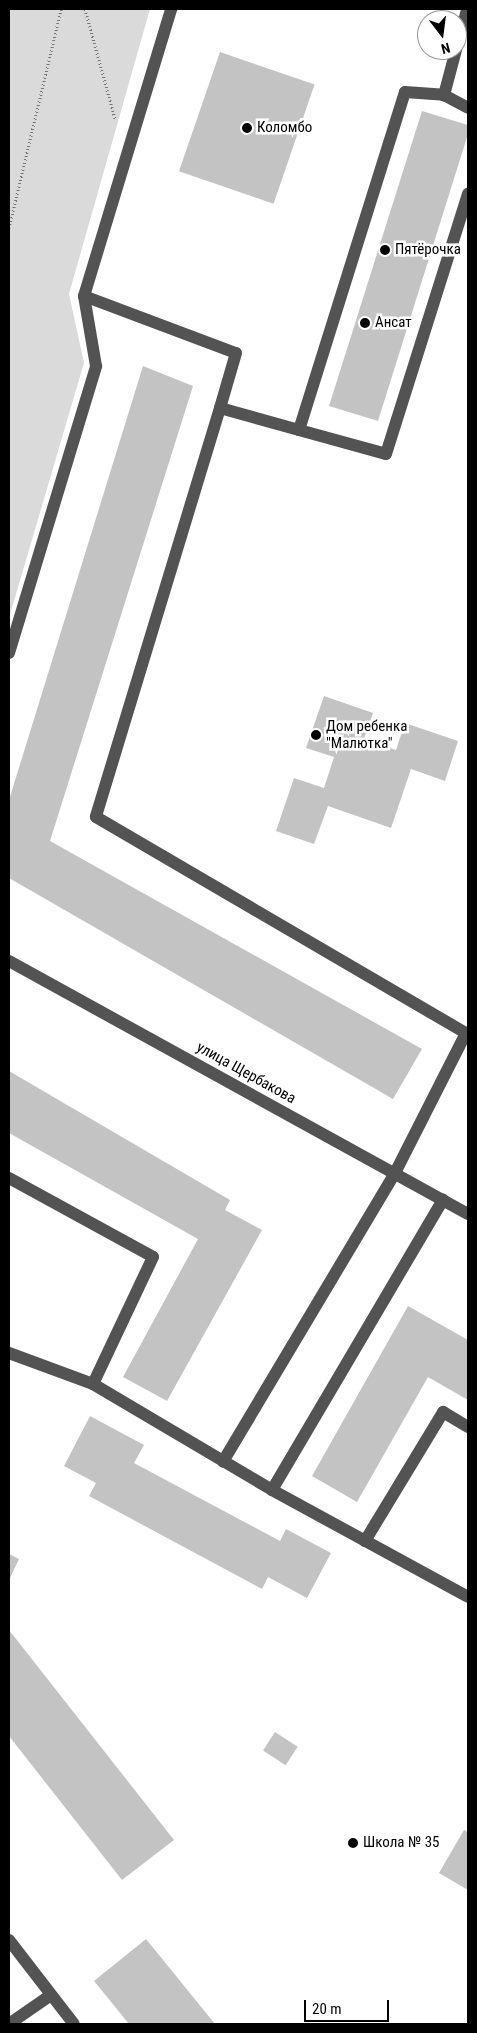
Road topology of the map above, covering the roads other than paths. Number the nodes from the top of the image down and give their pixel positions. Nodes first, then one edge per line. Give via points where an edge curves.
1 (172, 9) edge
2 (454, 60) edge
3 (444, 95) junction
4 (468, 108) edge
5 (468, 194) edge
6 (84, 296) junction
7 (220, 408) junction
8 (299, 430) junction
9 (9, 653) edge
10 (9, 961) edge
11 (467, 1033) edge
12 (395, 1173) junction
13 (9, 1178) edge
14 (443, 1200) junction
15 (468, 1214) edge
16 (9, 1353) edge
17 (94, 1384) junction
18 (468, 1427) edge
19 (223, 1462) junction
20 (272, 1490) junction
21 (365, 1541) junction
22 (468, 1597) edge
23 (9, 1940) edge
24 (52, 1995) junction
25 (9, 2024) edge
26 (74, 2024) edge

1 - 6 street
2 - 3 street
3 - 4 street
3 - 8 street via 405,92
5 - 8 street via 386,454
6 - 7 street via 236,353
6 - 9 street via 96,366
7 - 8 street
7 - 11 street via 96,817
10 - 12 street, улица Щербакова
11 - 12 street
12 - 14 street, улица Щербакова
12 - 19 street
13 - 17 street via 153,1257
14 - 15 street, улица Щербакова
14 - 20 street
16 - 17 street
17 - 19 street
18 - 21 street via 444,1412
19 - 20 street
20 - 21 street
21 - 22 street
23 - 24 street
24 - 25 street
24 - 26 street

